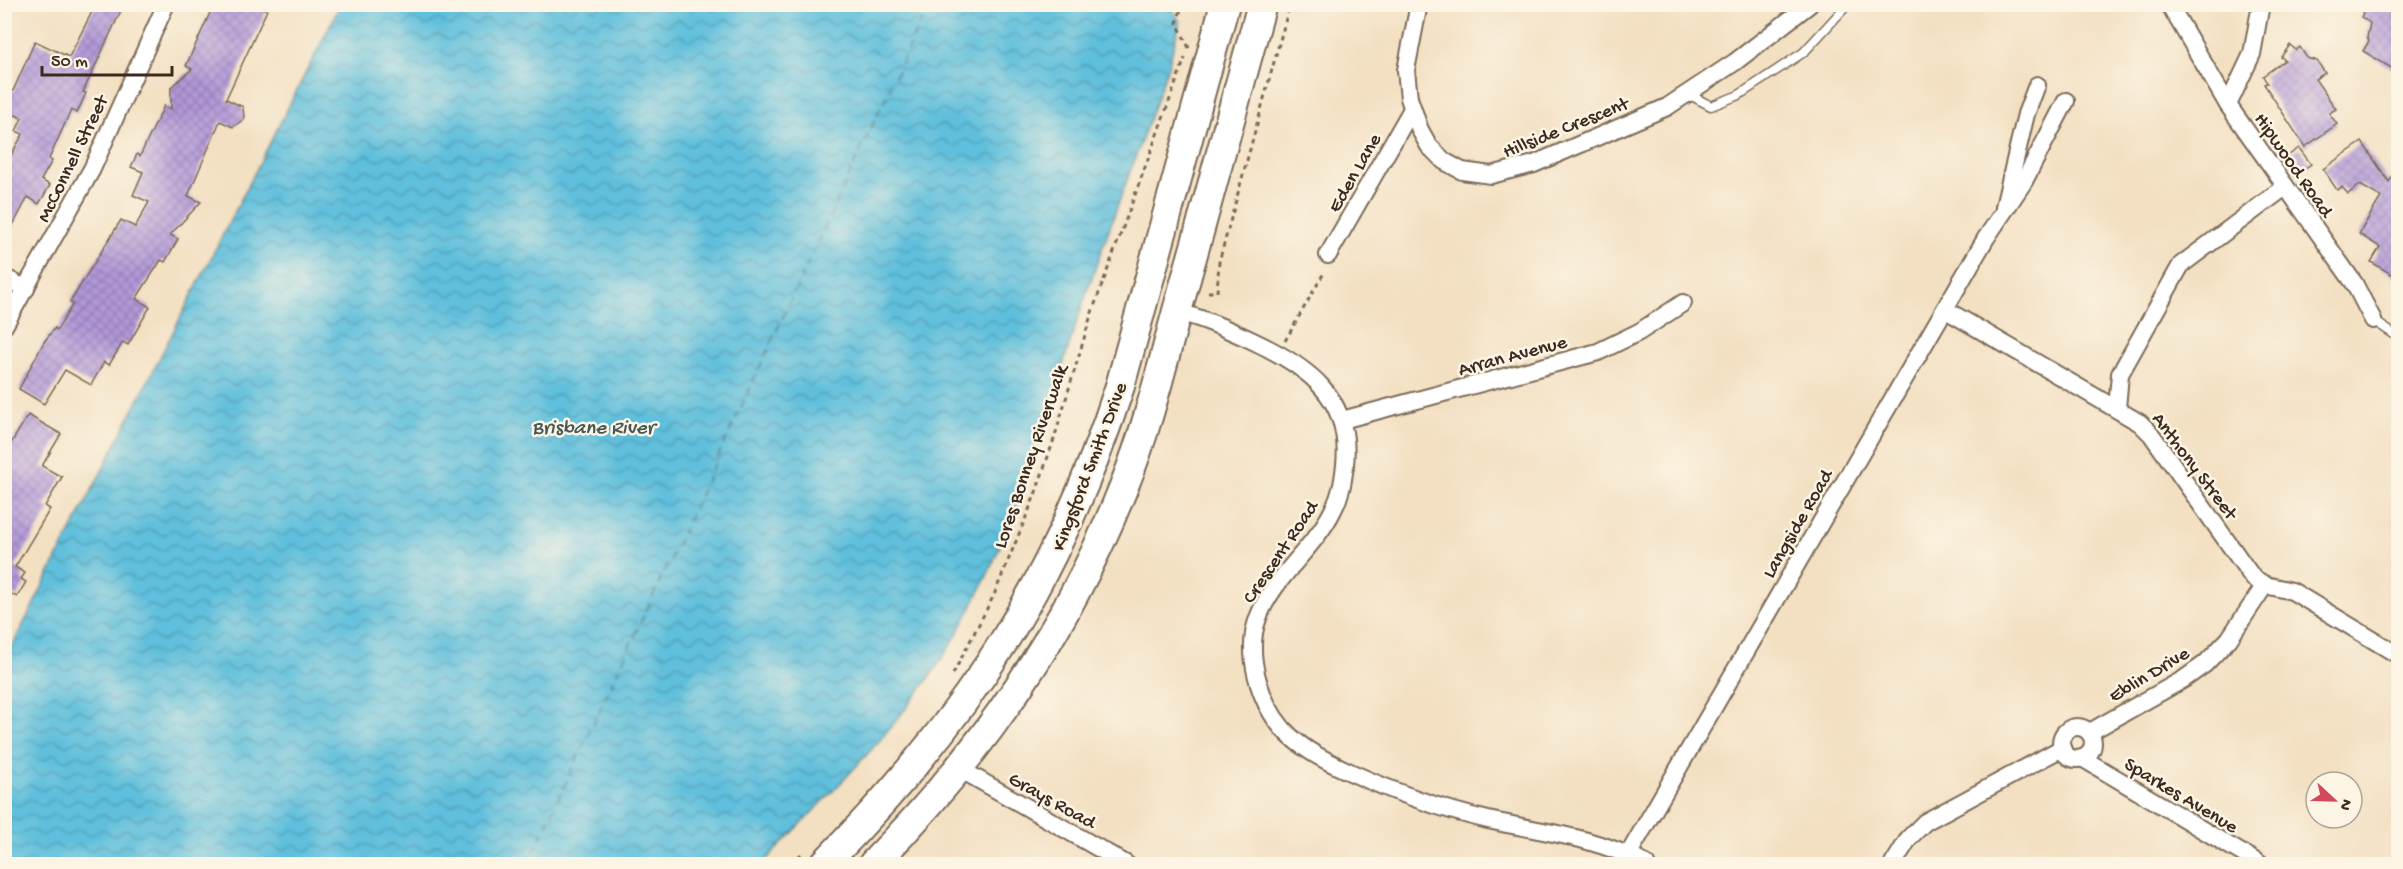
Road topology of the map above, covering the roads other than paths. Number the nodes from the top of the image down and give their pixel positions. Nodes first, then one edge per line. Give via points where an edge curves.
1 (166, 4) edge
2 (1225, 4) edge
3 (1262, 4) edge
4 (1419, 4) edge
5 (1810, 4) edge
6 (1848, 4) edge
7 (2169, 4) edge
8 (2261, 4) edge
9 (2037, 85) dead end
10 (1688, 94) junction
11 (2067, 101) dead end
12 (2228, 105) junction
13 (1412, 110) junction
14 (2285, 187) junction
15 (2003, 214) junction
16 (1329, 260) road end
17 (4, 277) edge
18 (26, 289) junction
19 (1683, 303) dead end
20 (1946, 310) junction
21 (1177, 312) junction
22 (2373, 320) joint
23 (4, 326) edge
24 (2398, 337) edge
25 (2117, 408) junction
26 (1342, 420) junction
27 (2265, 585) junction
28 (2398, 655) edge
29 (2090, 732) junction
30 (2062, 748) junction
31 (2082, 759) junction
32 (960, 769) junction
33 (1628, 855) junction
34 (816, 856) edge
35 (873, 864) edge
36 (1126, 864) edge
37 (1646, 864) edge
38 (1893, 864) edge
39 (2260, 864) edge

1 - 18 street, McConnell Street via 92,169
2 - 34 highway, Kingsford Smith Drive via 1120,386 1068,525 1020,617 964,704 904,780
3 - 21 highway, Kingsford Smith Drive
4 - 13 street, Hillside Crescent via 1406,62
5 - 10 street, Hillside Crescent
6 - 10 lane via 1809,48 1732,99 1708,105
7 - 12 street, Hipwood Road
8 - 12 street via 2252,54
9 - 15 street, Langside Road
10 - 13 street, Hillside Crescent via 1558,155 1519,170 1491,175 1462,171 1439,157 1425,139
11 - 15 street, Langside Road
12 - 14 street, Hipwood Road
13 - 16 street, Eden Lane
14 - 22 street, Hipwood Road via 2354,283
14 - 25 street via 2181,265 2123,367
15 - 20 street, Langside Road
17 - 18 street
18 - 23 street, McConnell Street
19 - 26 street, Arran Avenue via 1639,332 1598,352
20 - 25 street, Anthony Street
20 - 33 street, Langside Road
21 - 26 street, Crescent Road via 1211,322 1297,363 1312,375
21 - 32 highway, Kingsford Smith Drive via 1140,443 1088,568 1030,671
22 - 24 lane, Hipwood Road
25 - 27 street, Anthony Street via 2151,434 2253,578
26 - 33 street, Crescent Road via 1346,445 1342,492 1332,512 1272,593 1258,618 1253,638 1253,656 1270,710 1302,746 1366,780 1428,804 1586,840
27 - 28 street, Anthony Street via 2287,589
27 - 29 street, Eblin Drive via 2229,639 2200,668
29 - 30 street via 2081,727 2067,730
29 - 31 street via 2093,747
30 - 31 street via 2069,757
30 - 38 street via 1936,814 1914,832
31 - 39 street, Sparkes Avenue
32 - 35 highway, Kingsford Smith Drive
32 - 36 street, Grays Road
33 - 37 street, Crescent Road

